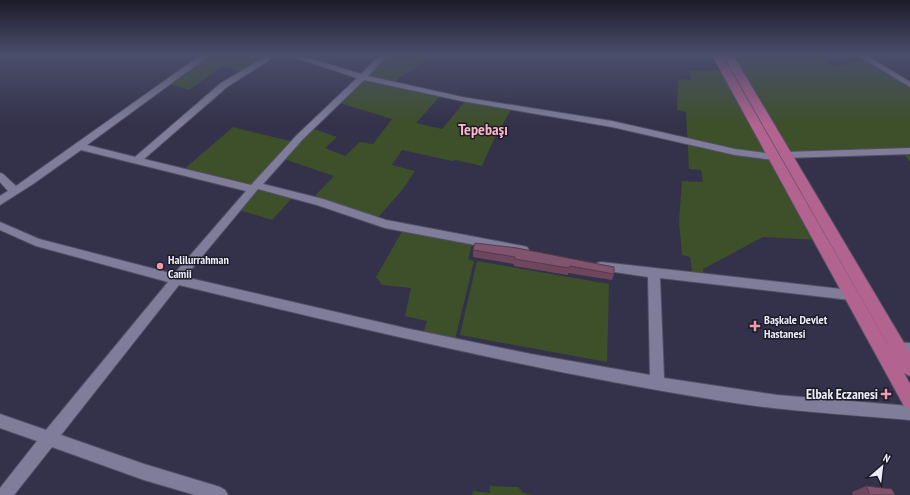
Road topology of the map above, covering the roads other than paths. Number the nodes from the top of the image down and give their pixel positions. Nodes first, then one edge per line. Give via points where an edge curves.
1 (174, 78) edge
2 (234, 78) edge
3 (361, 78) edge
4 (367, 78) edge
5 (731, 78) edge
6 (740, 78) edge
7 (899, 78) edge
8 (910, 85) edge
9 (78, 146) junction
10 (910, 152) edge
11 (779, 156) junction
12 (137, 160) junction
13 (0, 176) edge
14 (254, 187) junction
15 (15, 192) junction
16 (0, 201) edge
17 (0, 226) edge
18 (535, 252) edge
19 (587, 264) edge
20 (654, 274) junction
21 (175, 280) junction
22 (850, 295) junction
23 (880, 348) junction
24 (904, 349) edge
25 (910, 368) edge
26 (657, 384) junction
27 (910, 400) edge
28 (910, 413) edge
29 (0, 421) edge
30 (50, 438) junction
31 (4, 495) edge
32 (220, 495) edge

1 - 9 street
2 - 12 street
3 - 14 street via 308,128
4 - 11 street via 483,103 612,124 735,152
5 - 11 main road
6 - 11 main road
7 - 8 street
9 - 12 street
9 - 15 street
10 - 11 street
11 - 22 main road
11 - 24 main road
12 - 14 street
13 - 15 street
14 - 18 street via 319,202 390,225
14 - 21 street
15 - 16 street
17 - 21 street via 36,242
19 - 20 street
20 - 22 street
20 - 26 street
21 - 26 street via 405,334
21 - 30 street
22 - 23 main road
23 - 24 street
23 - 27 main road
24 - 25 main road
26 - 28 street via 777,402
29 - 30 street
30 - 31 street
30 - 32 street via 144,472

